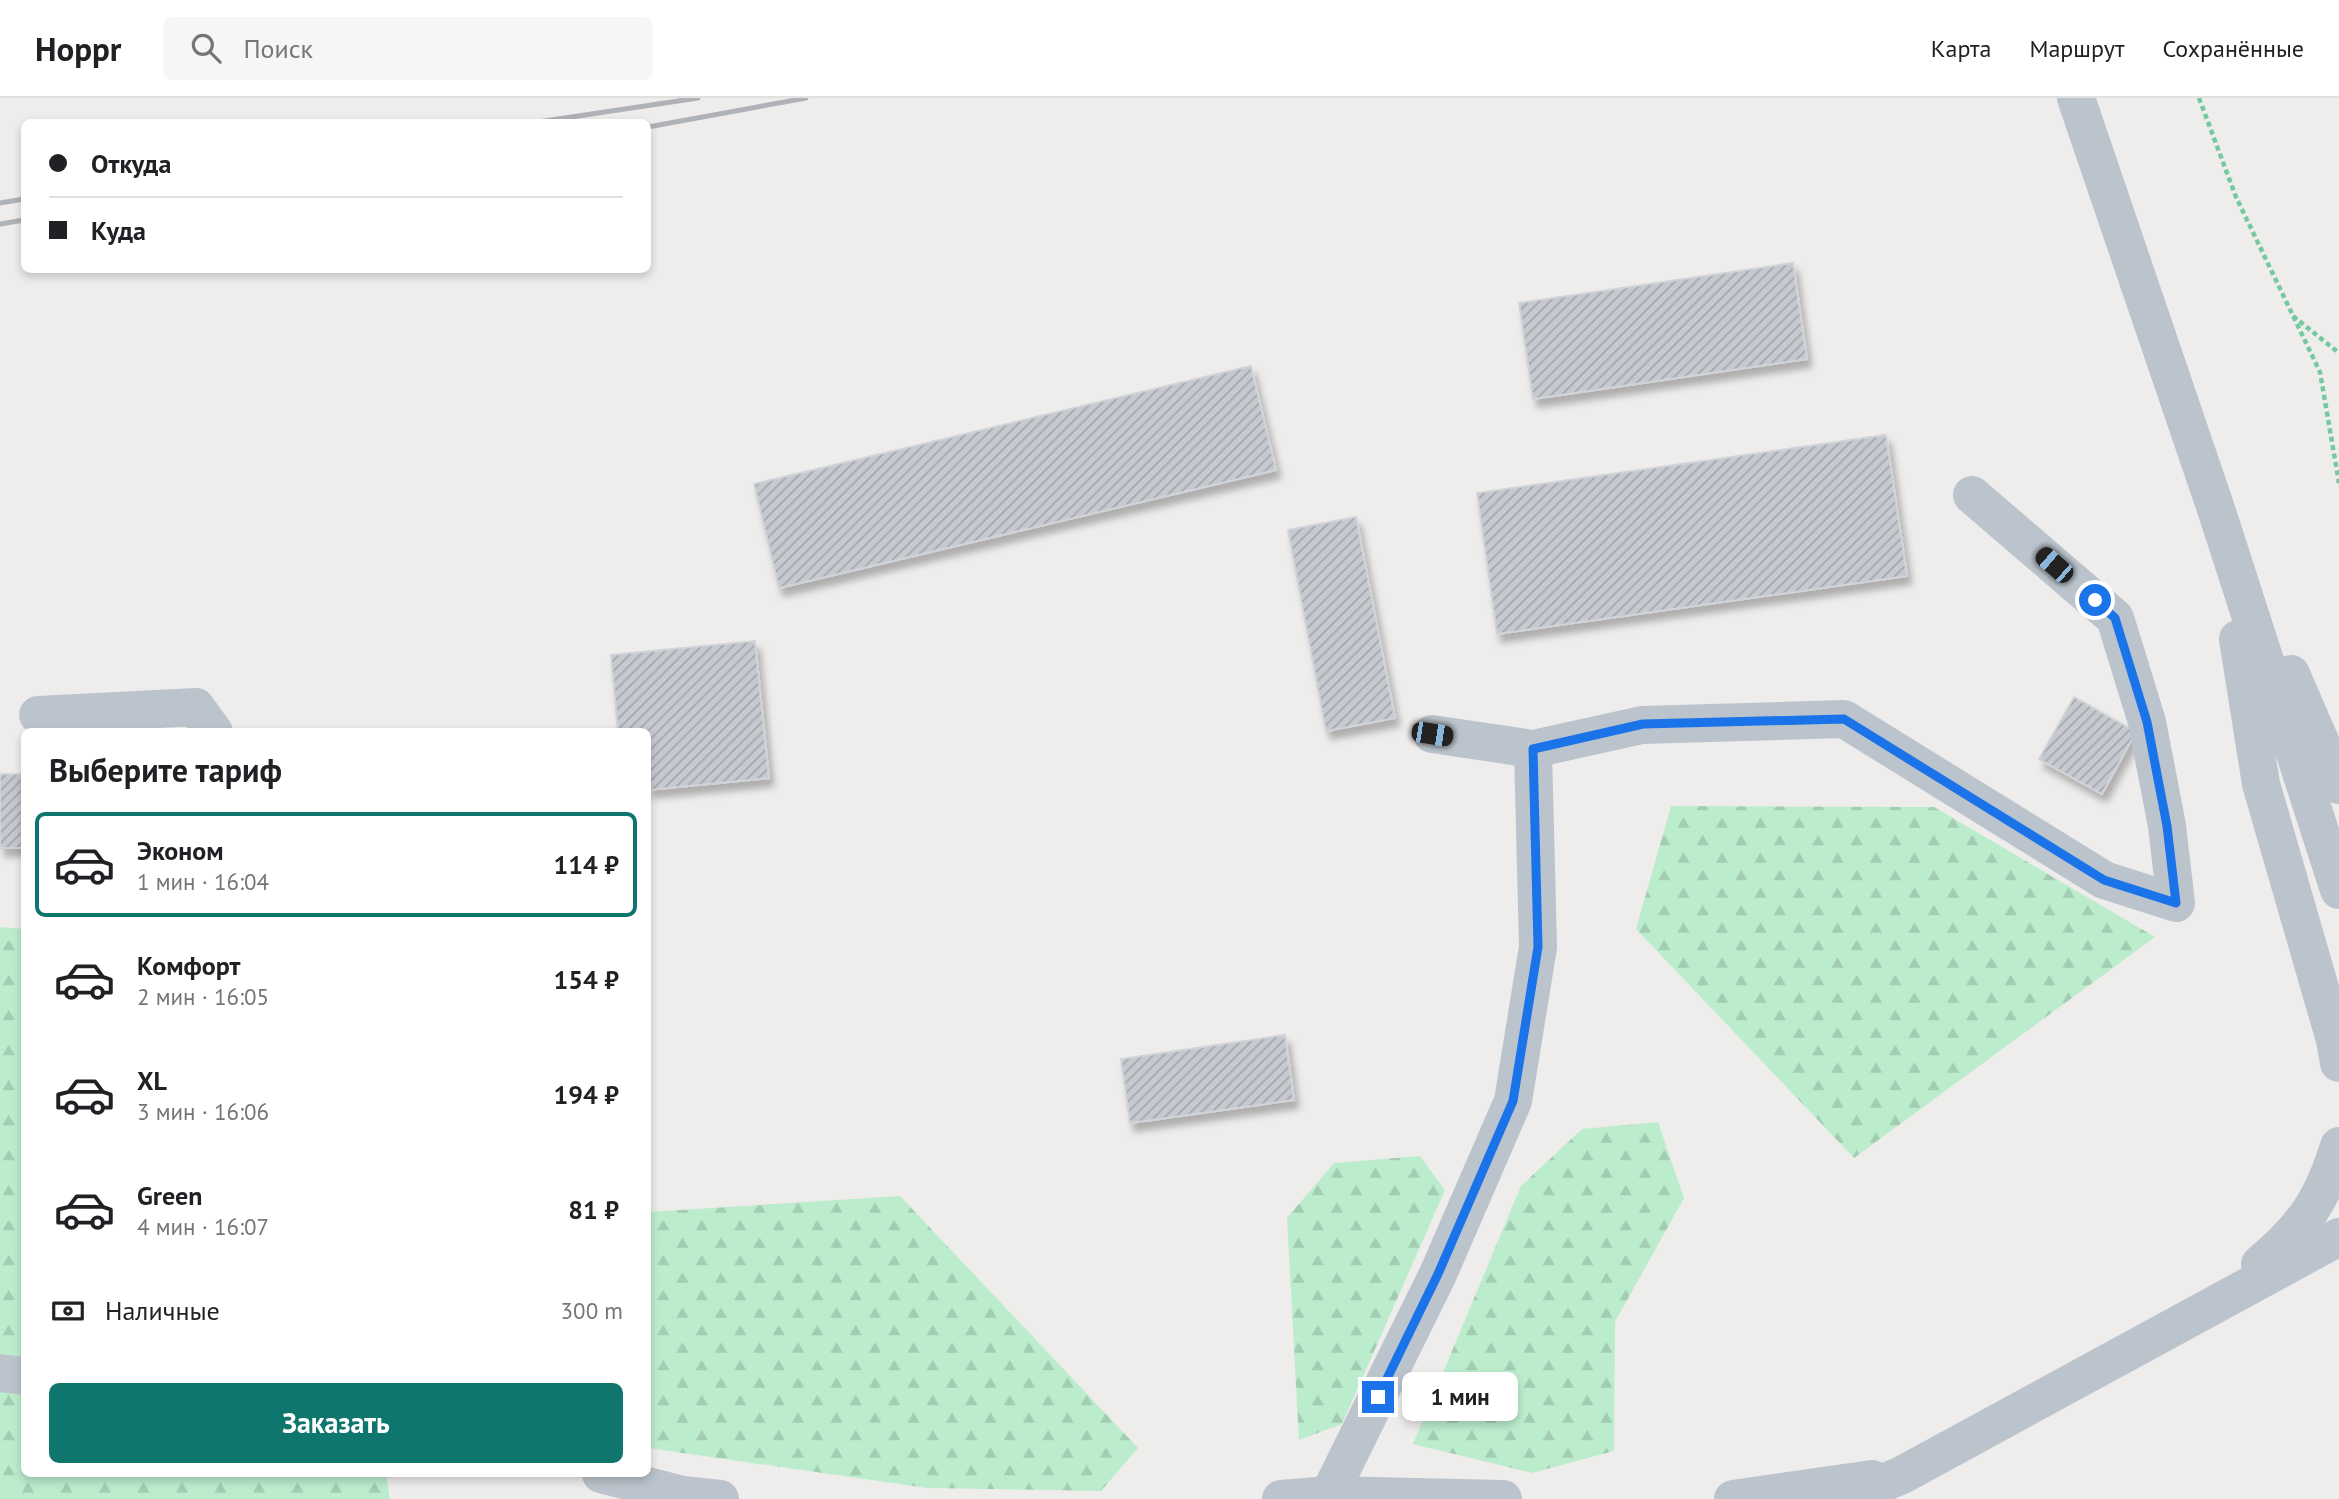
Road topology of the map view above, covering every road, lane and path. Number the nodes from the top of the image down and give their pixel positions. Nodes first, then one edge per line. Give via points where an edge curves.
1 (2076, 98) edge
2 (2199, 98) edge
3 (2292, 315) junction
4 (2339, 353) edge
5 (2339, 483) edge
6 (1972, 495) dead end
7 (2217, 512) junction
8 (38, 715) dead end
9 (211, 728) edge
10 (1432, 734) dead end
11 (1533, 749) junction
12 (2339, 785) edge
13 (2339, 890) edge
14 (2339, 1063) edge
15 (2339, 1146) edge
16 (2339, 1237) edge
17 (2210, 1307) junction
18 (0, 1373) edge
19 (21, 1376) edge
20 (1902, 1475) junction
21 (613, 1477) edge
22 (1329, 1495) junction
23 (720, 1499) edge
24 (1281, 1499) edge
25 (1503, 1499) edge
26 (1734, 1499) edge
27 (1846, 1499) edge

1 - 7 street
2 - 3 path via 2236,197
3 - 4 path
3 - 5 path via 2320,372
6 - 11 street via 2115,618 2147,722 2176,903 2104,880 1844,719 1643,724
7 - 12 street
7 - 13 street
7 - 14 street via 2261,784
8 - 9 street via 196,706
10 - 11 street
11 - 22 street via 1538,947 1513,1101 1438,1274
15 - 17 street via 2328,1182 2295,1234
16 - 17 street
17 - 20 street
18 - 19 street
20 - 26 street
20 - 27 street
21 - 23 street via 682,1495
22 - 24 street
22 - 25 street

